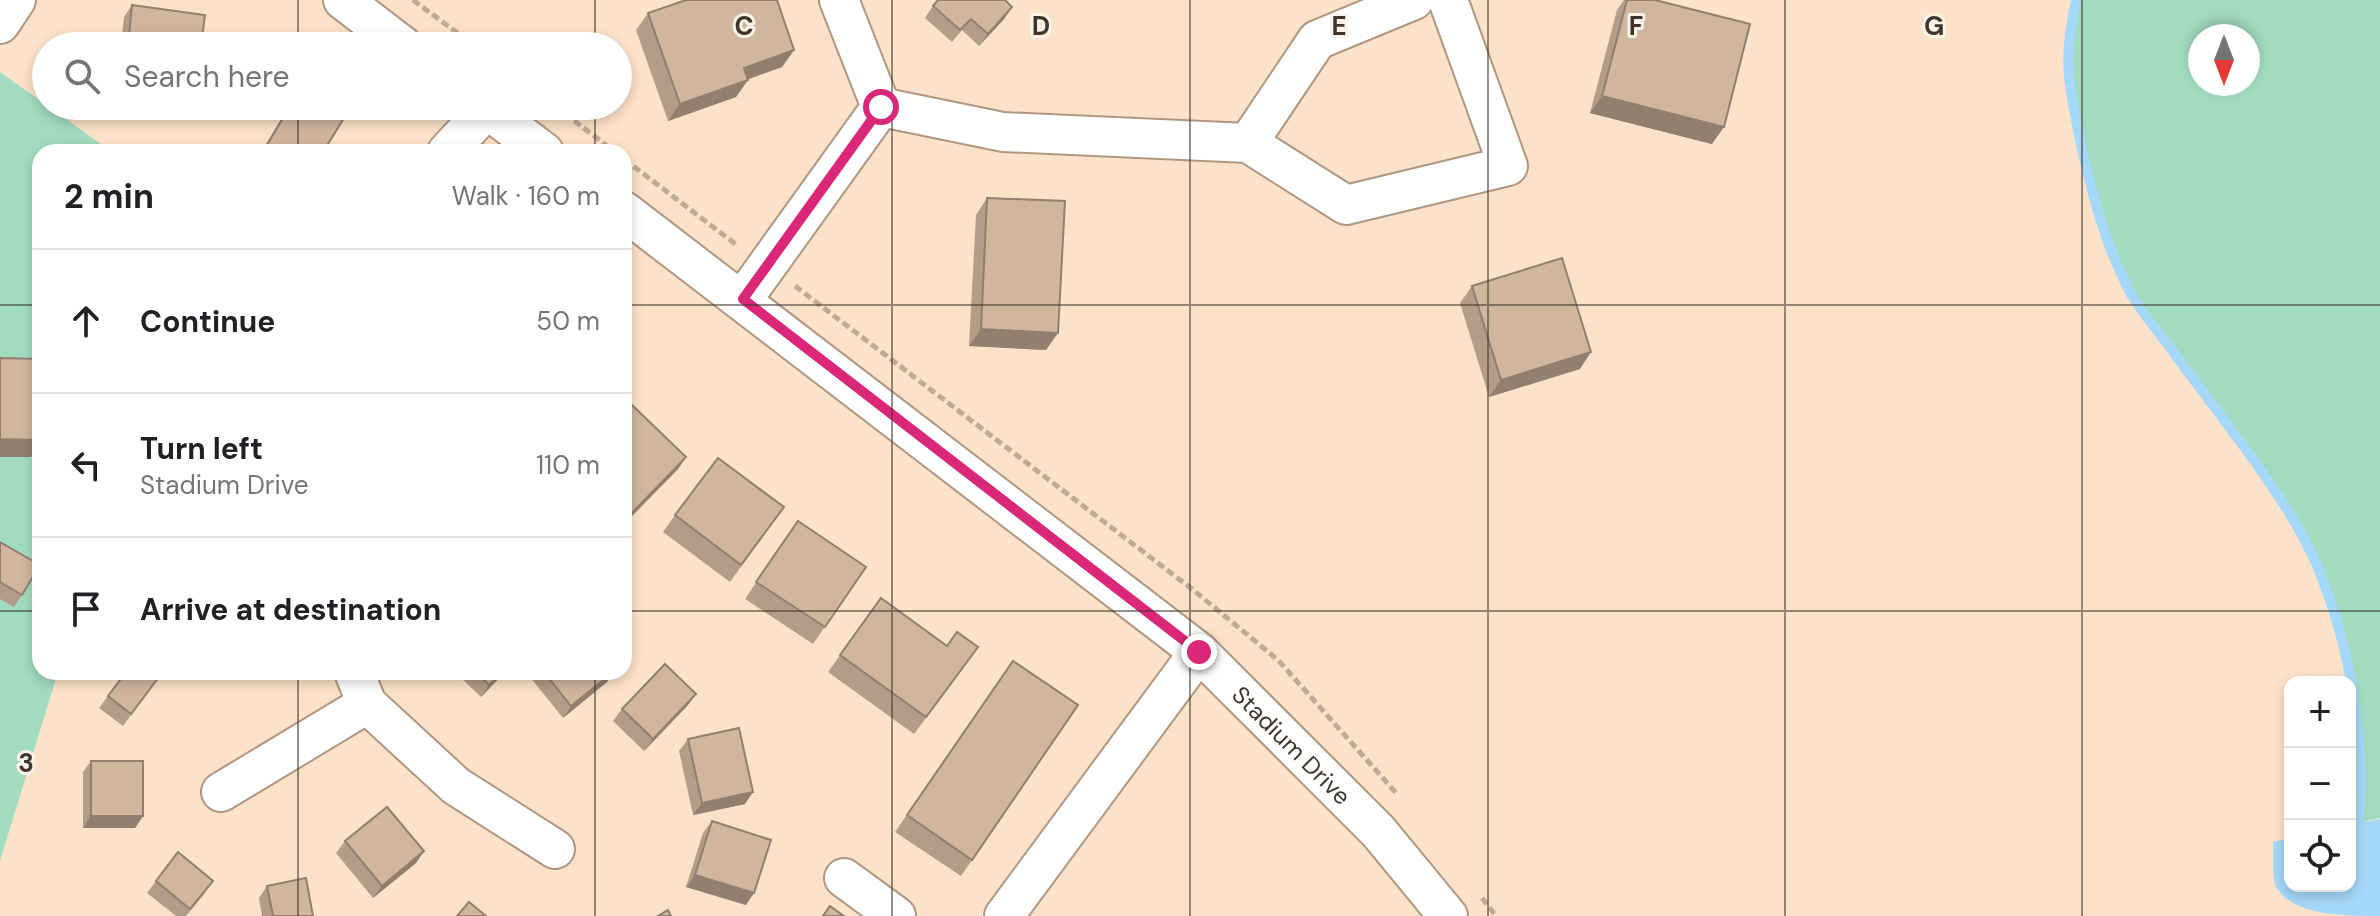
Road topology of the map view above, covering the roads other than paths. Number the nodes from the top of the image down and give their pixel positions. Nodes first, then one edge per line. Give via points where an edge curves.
1 (16, 0) edge
2 (343, 0) edge
3 (839, 0) edge
4 (1414, 0) edge
5 (1448, 0) edge
6 (0, 24) edge
7 (385, 32) edge
8 (881, 107) junction
9 (475, 120) edge
10 (501, 120) edge
11 (1248, 143) junction
12 (454, 144) edge
13 (533, 144) edge
14 (632, 217) edge
15 (743, 299) junction
16 (1199, 652) junction
17 (361, 688) edge
18 (221, 792) dead end
19 (555, 849) dead end
20 (844, 878) dead end
21 (896, 916) edge
22 (1004, 916) edge
23 (1448, 916) edge

1 - 6 street
2 - 7 street
3 - 8 street
4 - 11 street via 1317,40
5 - 11 street via 1508,166 1346,205
8 - 11 street via 1003,132
8 - 15 street
9 - 12 street
10 - 13 street
14 - 15 street, Stadium Drive
15 - 16 street, Stadium Drive
16 - 22 street
16 - 23 street, Stadium Drive via 1378,831
17 - 18 street
17 - 19 street via 456,786
20 - 21 street

